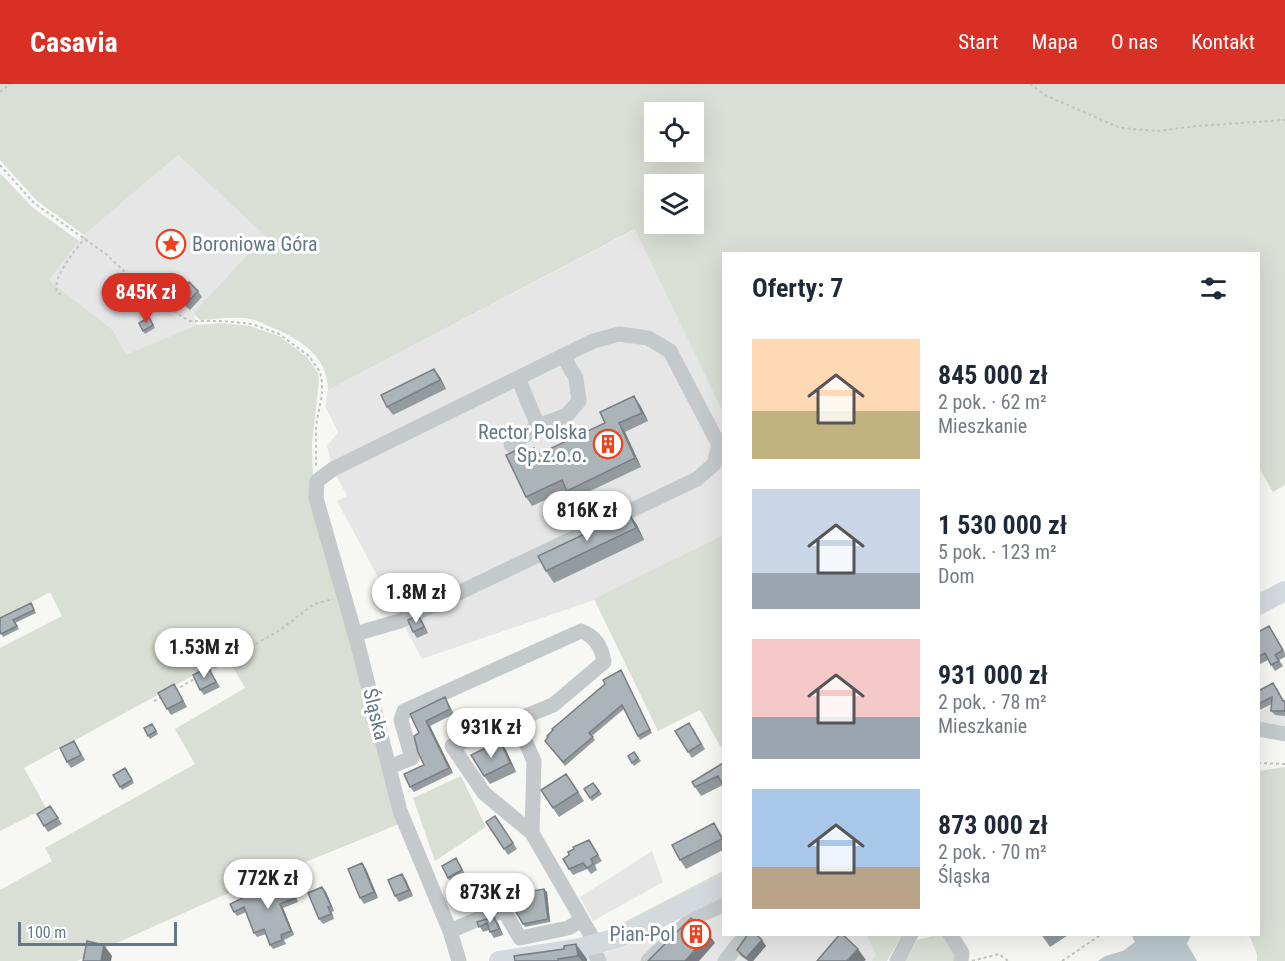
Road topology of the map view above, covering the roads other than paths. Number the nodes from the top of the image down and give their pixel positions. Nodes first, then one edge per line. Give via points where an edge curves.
1 (563, 356) junction
2 (518, 378) junction
3 (538, 426) junction
4 (511, 444) dead end
5 (1285, 591) edge
6 (1260, 604) edge
7 (355, 634) junction
8 (516, 720) junction
9 (1260, 729) edge
10 (1285, 734) edge
11 (389, 767) junction
12 (532, 833) junction
13 (722, 887) edge
14 (722, 905) edge
15 (582, 920) junction
16 (450, 932) junction
17 (744, 936) edge
18 (911, 936) edge
19 (951, 936) edge
20 (595, 950) edge
21 (459, 961) edge
22 (499, 961) edge
23 (648, 961) edge
24 (725, 961) edge
25 (897, 961) edge
26 (961, 961) edge

1 - 2 street
1 - 3 street via 576,378 579,401 567,415
1 - 7 street via 592,341 619,334 648,338 670,351 719,445 714,464 697,480 400,621
2 - 3 street
2 - 7 street, Śląska via 333,469 317,481 316,498
3 - 4 street
5 - 6 main road
7 - 11 street, Śląska
8 - 11 street via 553,705 604,662 602,649 588,634 581,630 404,711 401,720 412,758
8 - 12 street via 534,761
8 - 12 street via 452,746 484,793
9 - 10 street
11 - 16 street, Śląska via 400,811
12 - 15 street
13 - 20 main road
14 - 23 street via 692,918
15 - 16 street via 568,928 520,938 504,911
15 - 20 street
16 - 21 street, Śląska
17 - 24 street
18 - 25 street
19 - 26 street via 962,953
20 - 22 main road

